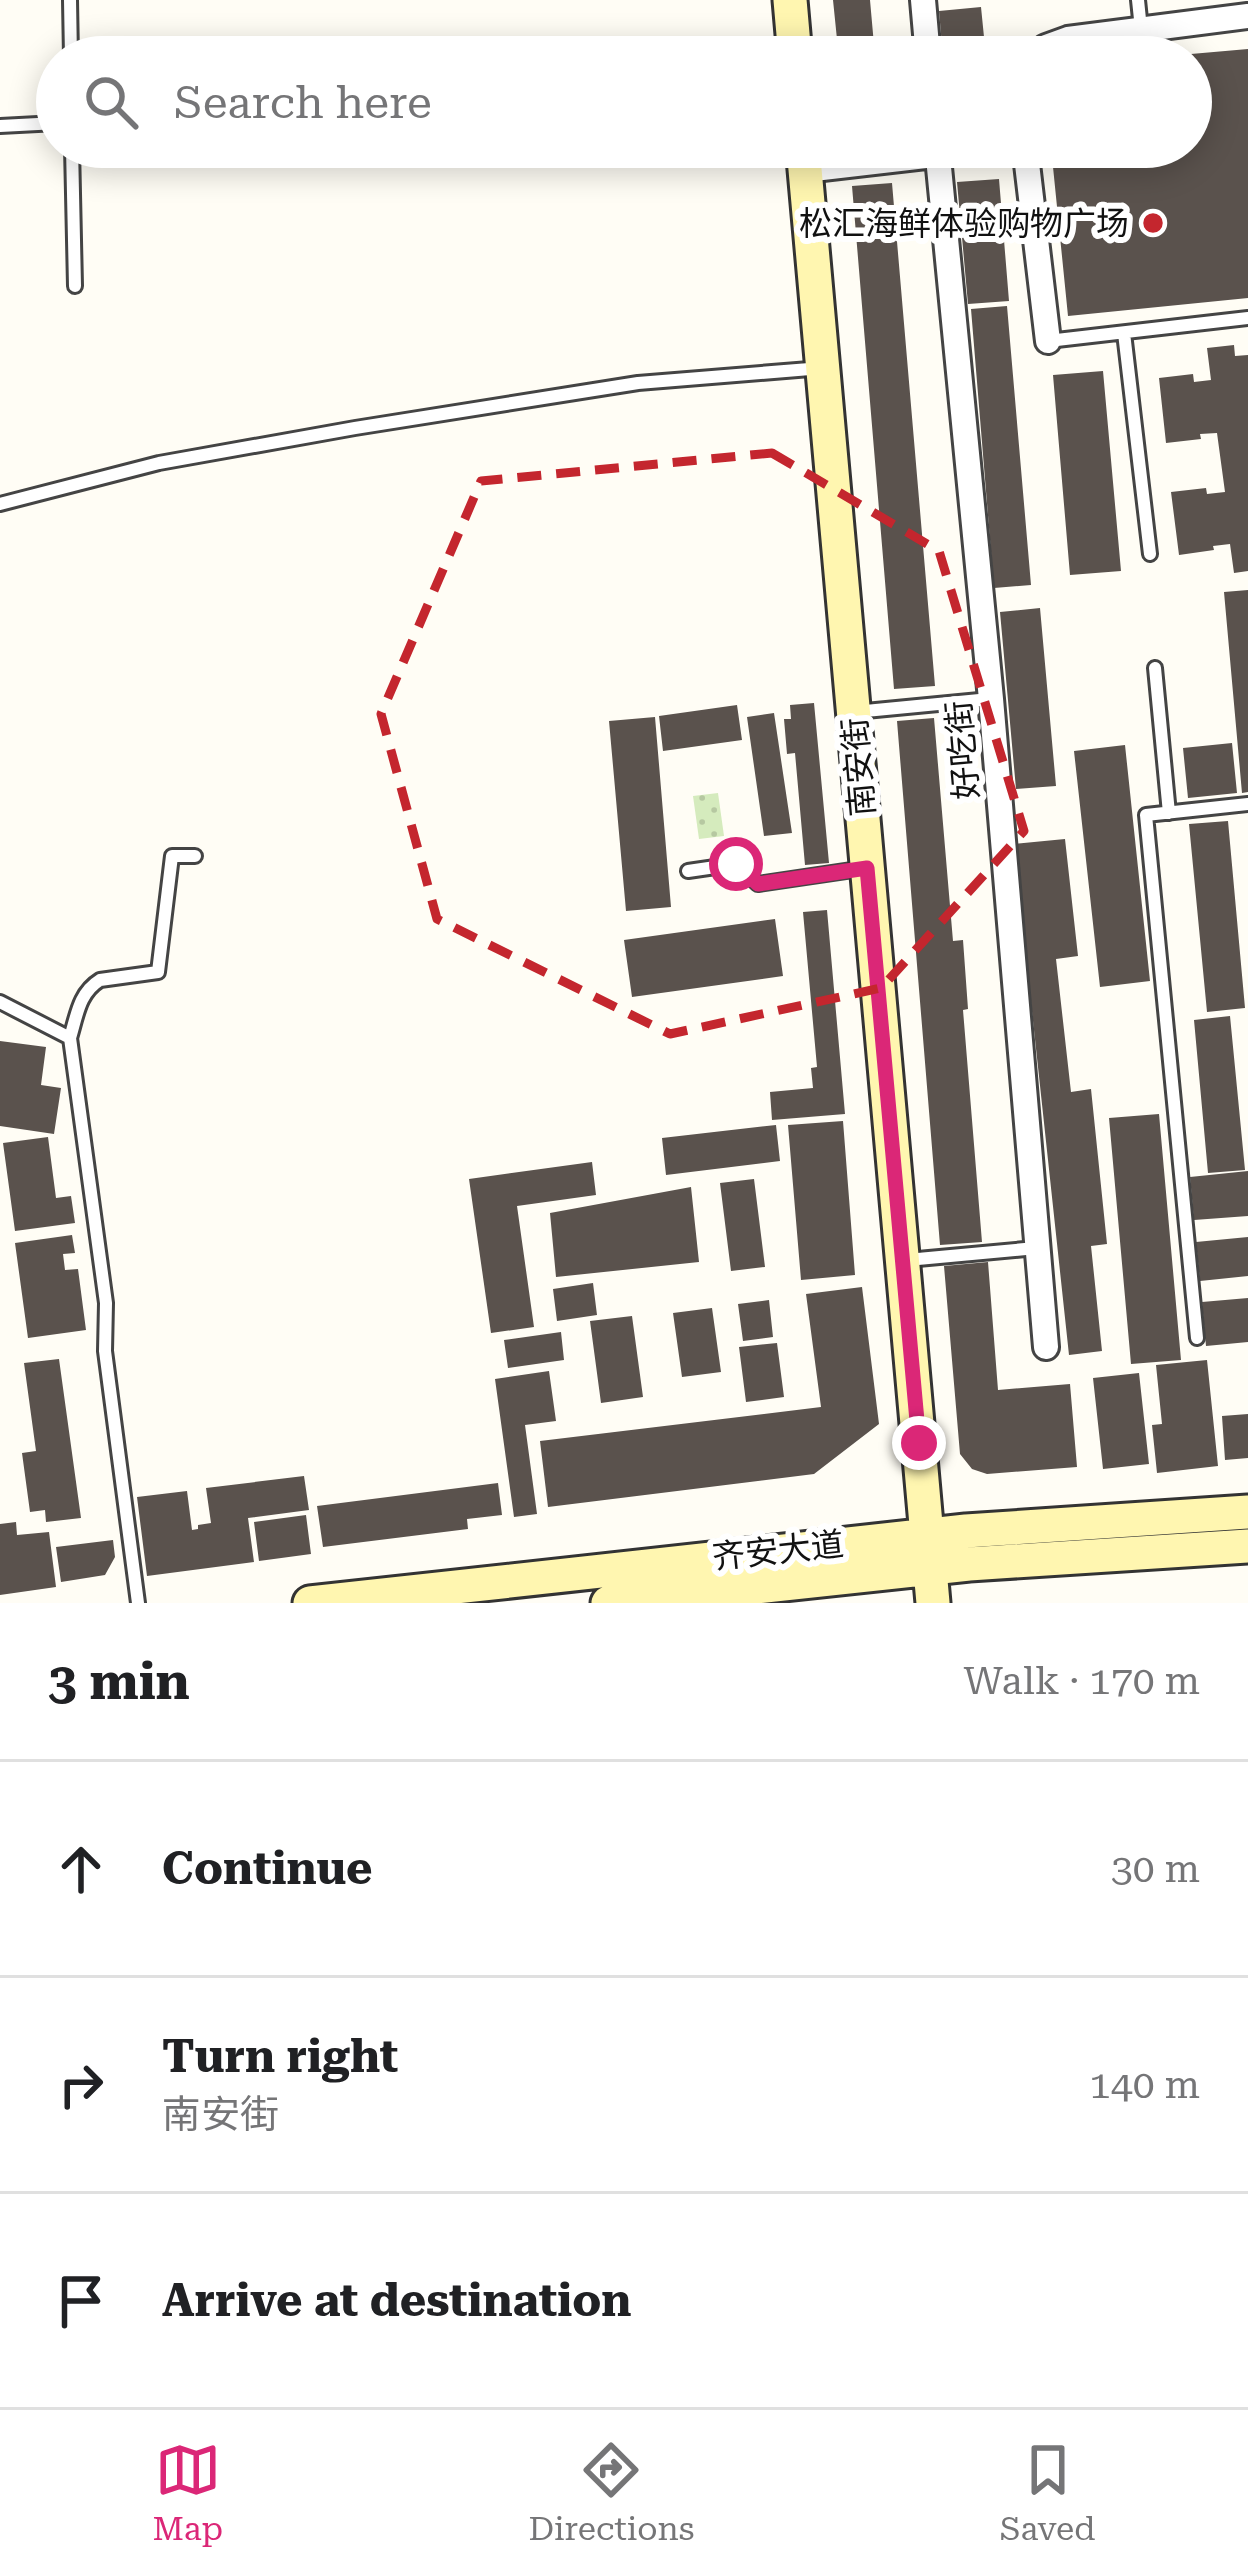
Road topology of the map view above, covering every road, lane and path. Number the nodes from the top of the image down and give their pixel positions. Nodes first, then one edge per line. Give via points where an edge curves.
1 (70, 0) edge
2 (790, 0) edge
3 (923, 0) edge
4 (1138, 0) edge
5 (1242, 11) edge
6 (1141, 30) junction
7 (71, 36) edge
8 (793, 36) edge
9 (926, 36) edge
10 (1092, 36) edge
11 (36, 124) edge
12 (0, 126) edge
13 (73, 168) edge
14 (805, 168) edge
15 (940, 168) edge
16 (1027, 168) edge
17 (75, 286) dead end
18 (1248, 318) edge
19 (1124, 333) junction
20 (1048, 341) joint
21 (823, 368) junction
22 (0, 504) edge
23 (1150, 554) dead end
24 (1155, 668) dead end
25 (992, 699) junction
26 (854, 712) junction
27 (1248, 804) edge
28 (1169, 813) junction
29 (195, 856) dead end
30 (867, 868) junction
31 (688, 871) dead end
32 (0, 1002) edge
33 (70, 1038) junction
34 (1038, 1248) junction
35 (903, 1260) junction
36 (1197, 1338) dead end
37 (1046, 1347) dead end
38 (1248, 1512) edge
39 (1248, 1546) edge
40 (928, 1551) junction
41 (138, 1603) edge
42 (310, 1603) edge
43 (608, 1603) edge
44 (933, 1603) edge

1 - 7 lane
2 - 8 main road
3 - 9 street
4 - 6 lane
5 - 6 street
6 - 10 street
11 - 12 lane
13 - 17 lane
14 - 21 main road, 南安街
15 - 25 street, 好吃街
16 - 20 street
18 - 19 lane
19 - 20 lane
19 - 23 lane
21 - 22 lane via 638,383 355,428 159,463
21 - 26 main road, 南安街
24 - 28 lane
25 - 26 lane
25 - 34 street, 好吃街
26 - 30 main road, 南安街
27 - 28 lane
28 - 36 lane via 1146,815
29 - 33 lane via 172,856 158,972 94,983
30 - 31 lane via 758,884 736,864
30 - 35 main road, 南安街
32 - 33 lane
33 - 41 lane
34 - 35 lane
34 - 37 street, 好吃街
35 - 40 main road, 南安街
38 - 40 main road, 齐安大道 via 1113,1520
39 - 40 main road, 齐安大道
40 - 42 main road, 齐安大道
40 - 43 main road, 齐安大道
40 - 44 main road, 南安街

